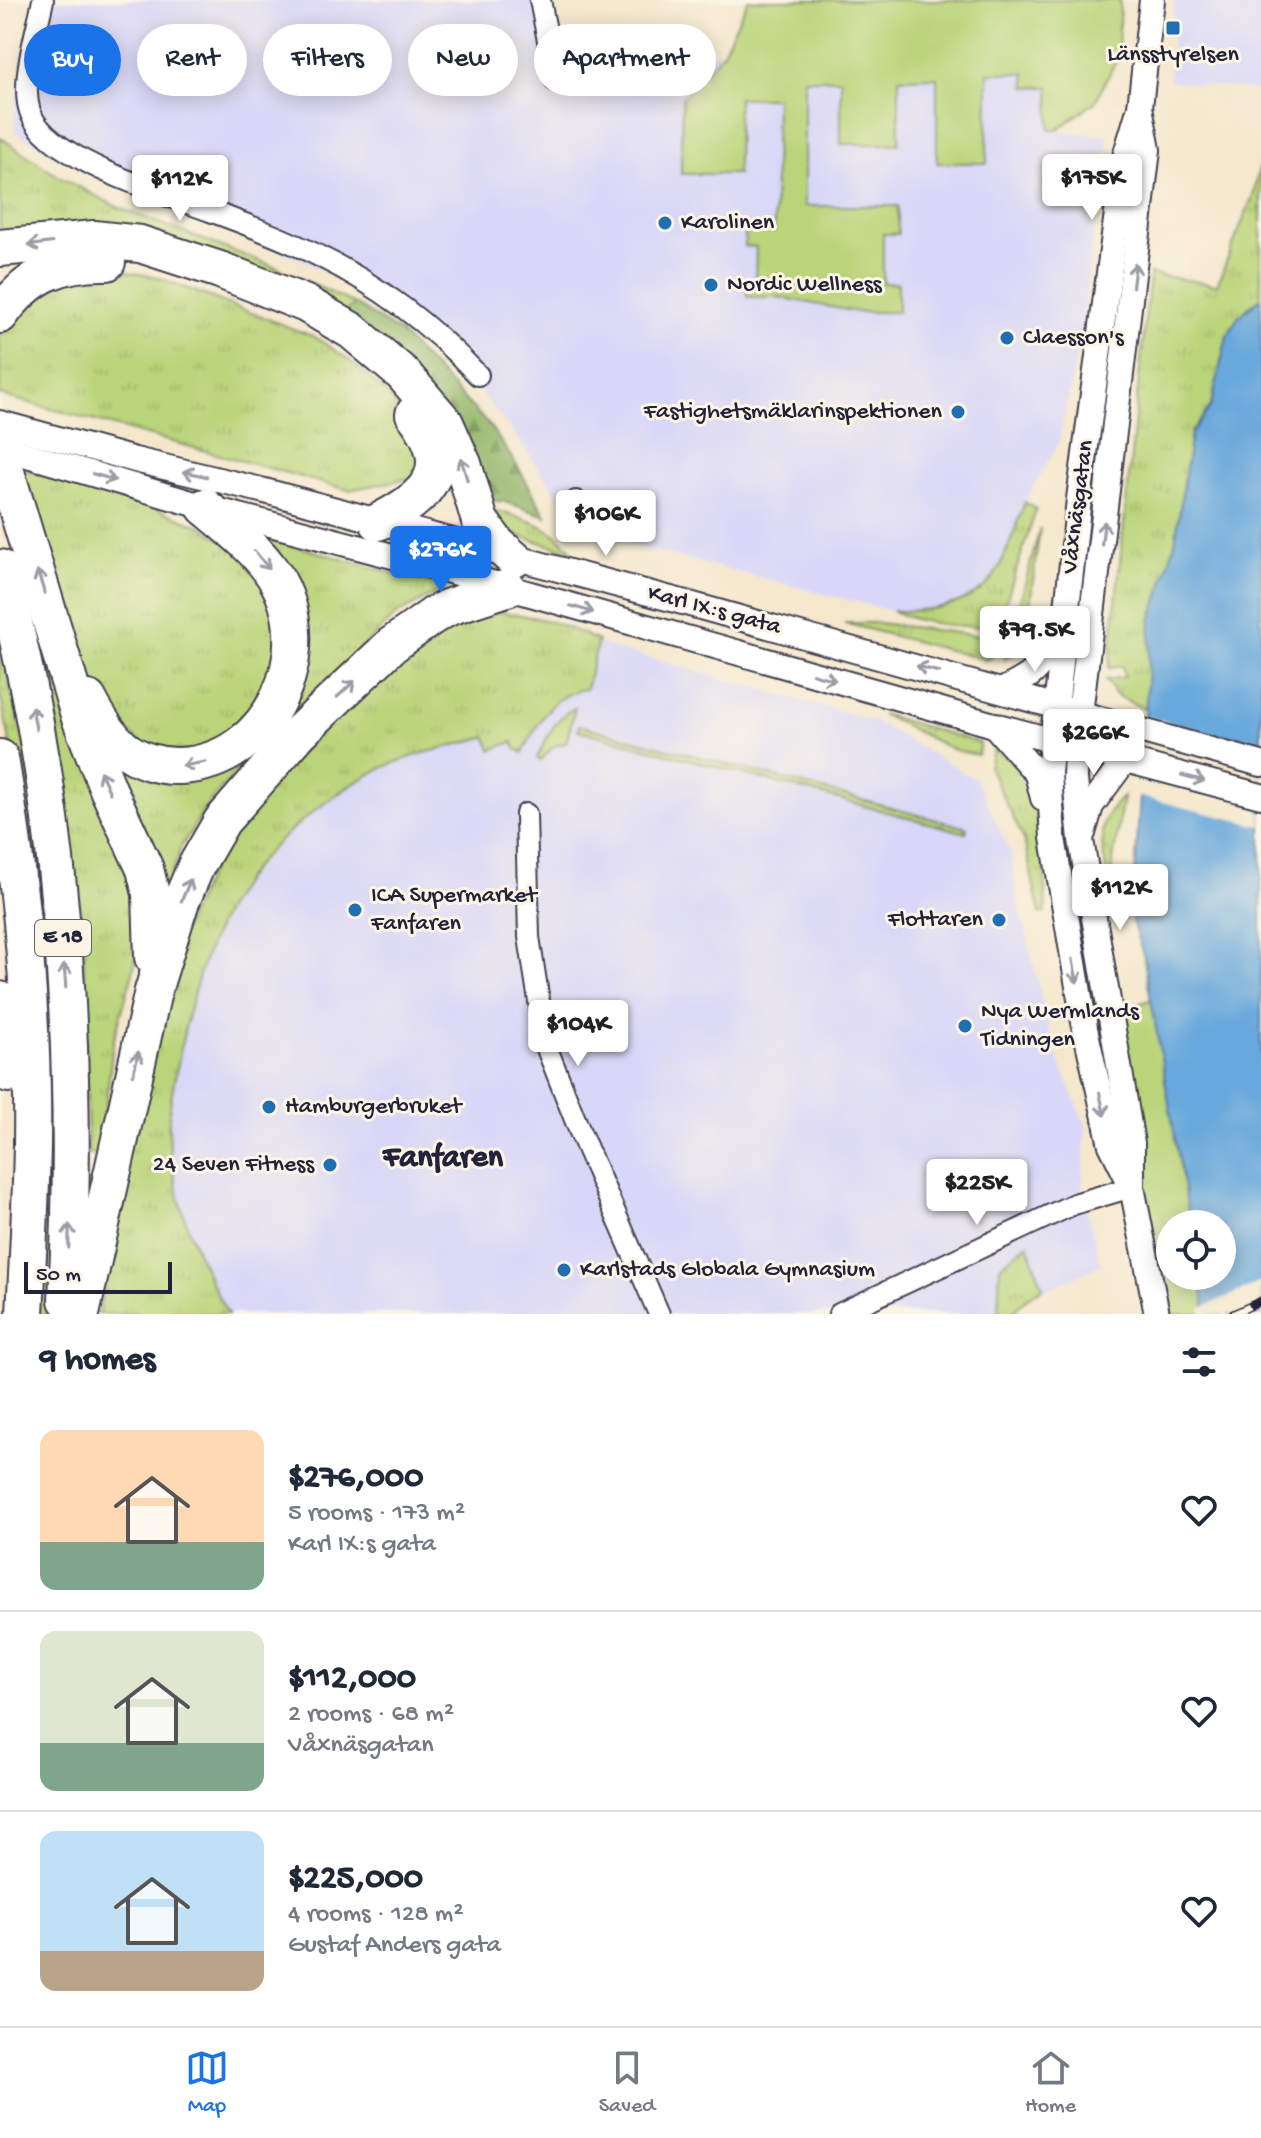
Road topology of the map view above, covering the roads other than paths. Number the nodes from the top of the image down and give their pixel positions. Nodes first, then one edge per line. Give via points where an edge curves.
1 (43, 0) edge
2 (540, 0) edge
3 (1152, 0) edge
4 (545, 24) edge
5 (1140, 107) junction
6 (0, 248) edge
7 (0, 315) edge
8 (478, 375) dead end
9 (10, 441) edge
10 (205, 507) junction
11 (378, 522) junction
12 (0, 568) edge
13 (511, 574) junction
14 (1067, 606) junction
15 (62, 654) junction
16 (1003, 690) junction
17 (1055, 704) junction
18 (1081, 712) junction
19 (994, 725) junction
20 (1052, 741) junction
21 (1076, 747) junction
22 (0, 758) edge
23 (1125, 760) junction
24 (1261, 764) edge
25 (1261, 796) edge
26 (526, 814) dead end
27 (1053, 838) junction
28 (1081, 840) junction
29 (153, 991) junction
30 (0, 1000) edge
31 (1132, 1187) junction
32 (28, 1243) junction
33 (25, 1314) edge
34 (66, 1314) edge
35 (81, 1314) edge
36 (659, 1314) edge
37 (839, 1314) edge
38 (1157, 1314) edge

1 - 8 street via 27,80 30,113 45,135 92,165 316,254 390,297 443,337
2 - 4 street
3 - 5 street, Våxnäsgatan
5 - 14 street, Våxnäsgatan via 1124,160
18 -> 5 street, Våxnäsgatan via 1148,150
13 -> 6 highway via 480,521 445,423 403,374 352,331 306,304 140,244 94,239
7 - 11 highway via 20,289 53,269 95,261 174,274 305,324 382,380 430,441 430,484 410,505
9 -> 10 street, Karl IX:s gata
11 -> 9 street, Karl IX:s gata
15 -> 9 highway
10 - 13 street, Karl IX:s gata
10 -> 15 highway via 243,538 275,576 291,620 282,695 250,738 192,766 147,761 108,731
11 - 13 street, Karl IX:s gata
34 -> 12 highway, E 18 via 72,1148 62,933 34,716
16 -> 13 street, Karl IX:s gata via 701,607
13 -> 19 street, Karl IX:s gata
29 -> 13 highway via 196,866 222,821 261,774 392,645 441,611
14 - 16 street via 1043,664
14 - 17 street, Våxnäsgatan
29 -> 15 highway via 154,929 145,869 92,752
16 - 17 street, Karl IX:s gata
17 - 18 street, Karl IX:s gata
17 - 20 street, Våxnäsgatan
18 - 21 street, Våxnäsgatan
18 - 24 street, Karl IX:s gata
19 - 20 street, Karl IX:s gata
19 - 27 street via 1037,774
20 - 21 street, Karl IX:s gata
20 - 27 street, Våxnäsgatan
21 - 23 street, Karl IX:s gata
21 - 28 street, Våxnäsgatan
22 - 32 highway, E 18 via 29,1024
23 -> 25 street, Karl IX:s gata
23 - 28 street via 1091,806
26 - 36 street via 529,937 546,1046
27 -> 31 street, Våxnäsgatan via 1111,1145
28 - 31 street, Våxnäsgatan via 1132,1143
35 -> 29 highway
30 - 32 highway
31 - 37 street via 1074,1204
31 - 38 street, Våxnäsgatan
32 - 33 highway, E 18

